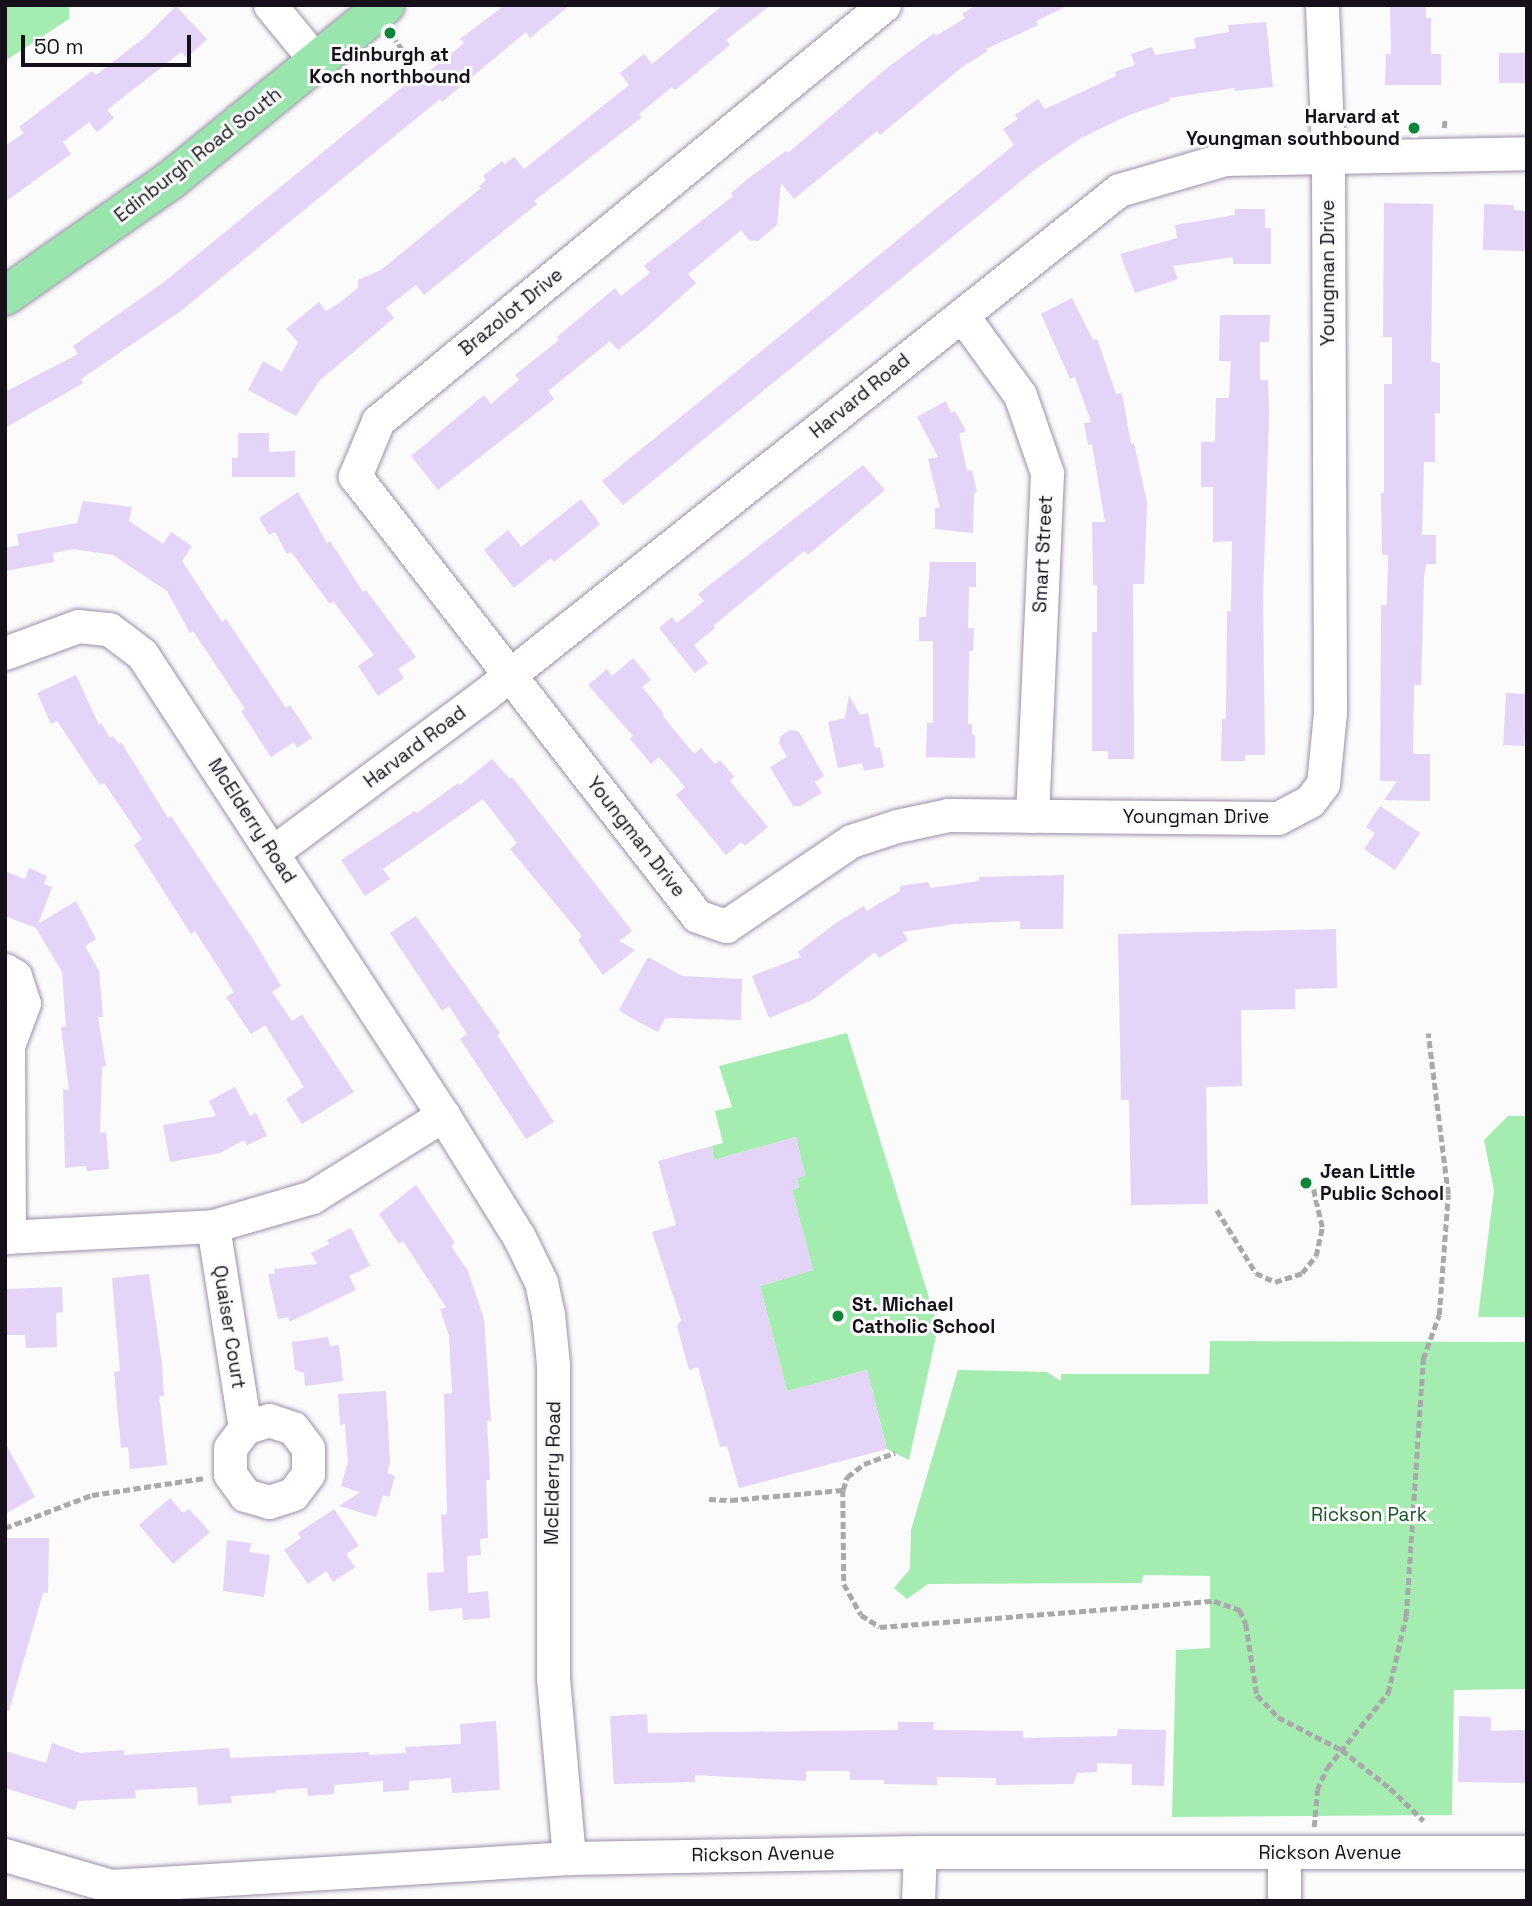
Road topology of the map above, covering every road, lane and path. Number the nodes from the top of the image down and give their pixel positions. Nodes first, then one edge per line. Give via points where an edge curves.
1 (270, 5) edge
2 (884, 5) edge
3 (1322, 5) edge
4 (387, 19) edge
5 (402, 49) dead end
6 (316, 61) junction
7 (1415, 118) dead end
8 (1445, 118) dead end
9 (1414, 128) dead end
10 (1444, 129) dead end
11 (1527, 153) edge
12 (1328, 155) junction
13 (5, 296) edge
14 (962, 315) junction
15 (5, 653) edge
16 (509, 676) junction
17 (1032, 816) junction
18 (273, 852) junction
19 (5, 970) edge
20 (1428, 1032) dead end
21 (6, 1045) edge
22 (443, 1115) junction
23 (1313, 1189) dead end
24 (1217, 1210) dead end
25 (213, 1226) junction
26 (7, 1237) edge
27 (245, 1427) junction
28 (895, 1453) dead end
29 (230, 1474) junction
30 (843, 1490) junction
31 (709, 1499) dead end
32 (5, 1528) edge
33 (1342, 1750) junction
34 (1424, 1821) dead end
35 (920, 1852) junction
36 (1527, 1852) edge
37 (1298, 1853) junction
38 (5, 1855) edge
39 (569, 1857) junction
40 (918, 1901) edge
41 (1284, 1901) edge

1 - 6 street
2 - 16 street, Brazolot Drive via 378,421 355,476
3 - 12 street, Youngman Drive
4 - 5 path
4 - 6 main road, Edinburgh Road South
6 - 13 main road, Edinburgh Road South via 172,179
7 - 9 path
8 - 10 path
11 - 12 street, Harvard Road
12 - 14 street, Harvard Road via 1225,159 1119,190
12 - 17 street, Youngman Drive via 1330,712 1323,784 1310,801 1278,818
14 - 16 street, Harvard Road
14 - 17 street, Smart Street via 1020,395 1047,473
15 - 18 street, McElderry Road via 78,626 109,629 142,654
16 - 17 street, Youngman Drive via 697,916 726,926 851,841 948,815
16 - 18 street, Harvard Road
18 - 22 street, McElderry Road
19 - 21 street via 15,976 24,1003
20 - 33 path via 1448,1194 1439,1314 1423,1359 1406,1616 1388,1693
21 - 26 street
22 - 25 street via 312,1197
22 - 39 street, McElderry Road via 519,1237 541,1282 548,1314 553,1363 552,1678
23 - 24 path via 1322,1227 1316,1256 1302,1273 1275,1282 1256,1273
25 - 26 street
25 - 27 street, Quaiser Court
27 - 29 street via 230,1448
27 - 29 street via 269,1420 293,1428 308,1448 308,1474 293,1494 269,1502 245,1495
28 - 30 path via 863,1464 847,1477
29 - 32 path via 92,1495
30 - 31 path
30 - 33 path via 844,1584 869,1622 880,1627 903,1626 1214,1601 1240,1609 1257,1695 1278,1717
33 - 34 path
33 - 37 path via 1327,1768
35 - 37 street, Rickson Avenue
35 - 39 street, Rickson Avenue
35 - 40 street
36 - 37 street, Rickson Avenue
37 - 41 street
38 - 39 street, Rickson Avenue via 111,1886

